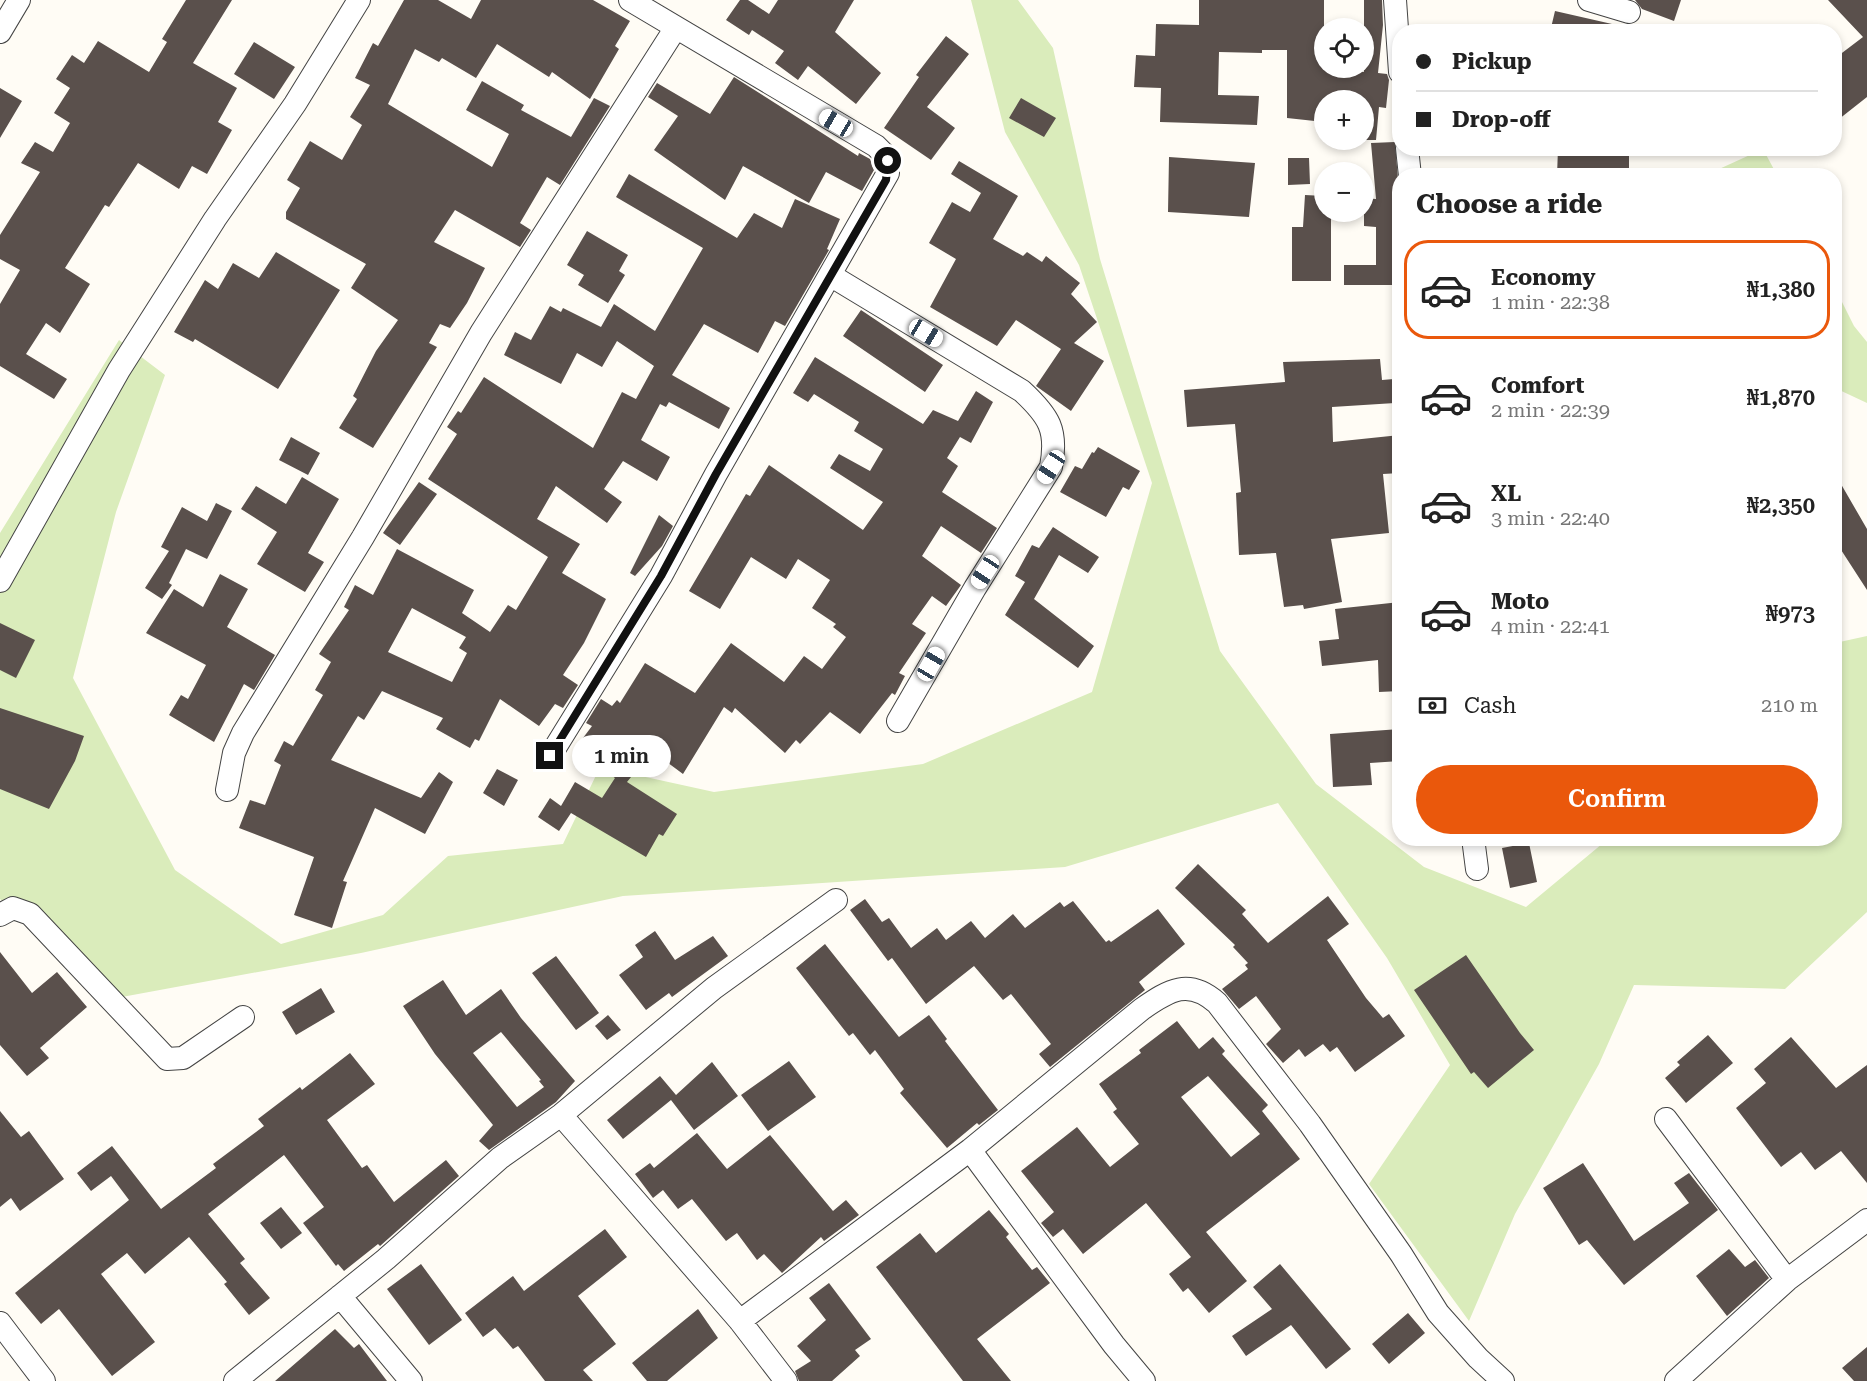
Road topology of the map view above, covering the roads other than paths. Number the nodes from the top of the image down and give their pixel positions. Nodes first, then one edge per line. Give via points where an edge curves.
1 (19, 0) edge
2 (358, 0) edge
3 (630, 0) edge
4 (1395, 0) edge
5 (1589, 0) edge
6 (1629, 12) dead end
7 (1397, 24) edge
8 (675, 28) junction
9 (0, 32) edge
10 (830, 276) junction
11 (0, 581) edge
12 (898, 721) dead end
13 (550, 756) dead end
14 (227, 790) dead end
15 (1474, 846) edge
16 (1477, 869) dead end
17 (836, 900) dead end
18 (0, 915) edge
19 (243, 1017) dead end
20 (561, 1115) junction
21 (1666, 1119) dead end
22 (970, 1150) junction
23 (1867, 1221) edge
24 (1787, 1280) junction
25 (340, 1296) junction
26 (740, 1321) junction
27 (0, 1323) edge
28 (44, 1381) edge
29 (235, 1381) edge
30 (411, 1381) edge
31 (786, 1381) edge
32 (1144, 1381) edge
33 (1503, 1381) edge
34 (1676, 1381) edge

1 - 9 street
2 - 11 street via 295,104 215,219 119,370
3 - 8 street
4 - 7 street
5 - 6 street
8 - 10 street via 886,156 886,180
8 - 14 street via 481,333 243,734 234,753
10 - 12 street via 1023,391 1044,412 1053,438 1051,467
10 - 13 street via 661,576
15 - 16 street
17 - 20 street via 714,988
18 - 19 street via 13,908 30,914 167,1059 183,1058
20 - 25 street via 500,1158
20 - 26 street
21 - 24 street
22 - 26 street
22 - 32 street
22 - 33 street via 1163,995 1189,988 1205,992 1310,1124 1438,1313
23 - 24 street
24 - 34 street
25 - 29 street
25 - 30 street
26 - 31 street
27 - 28 street

